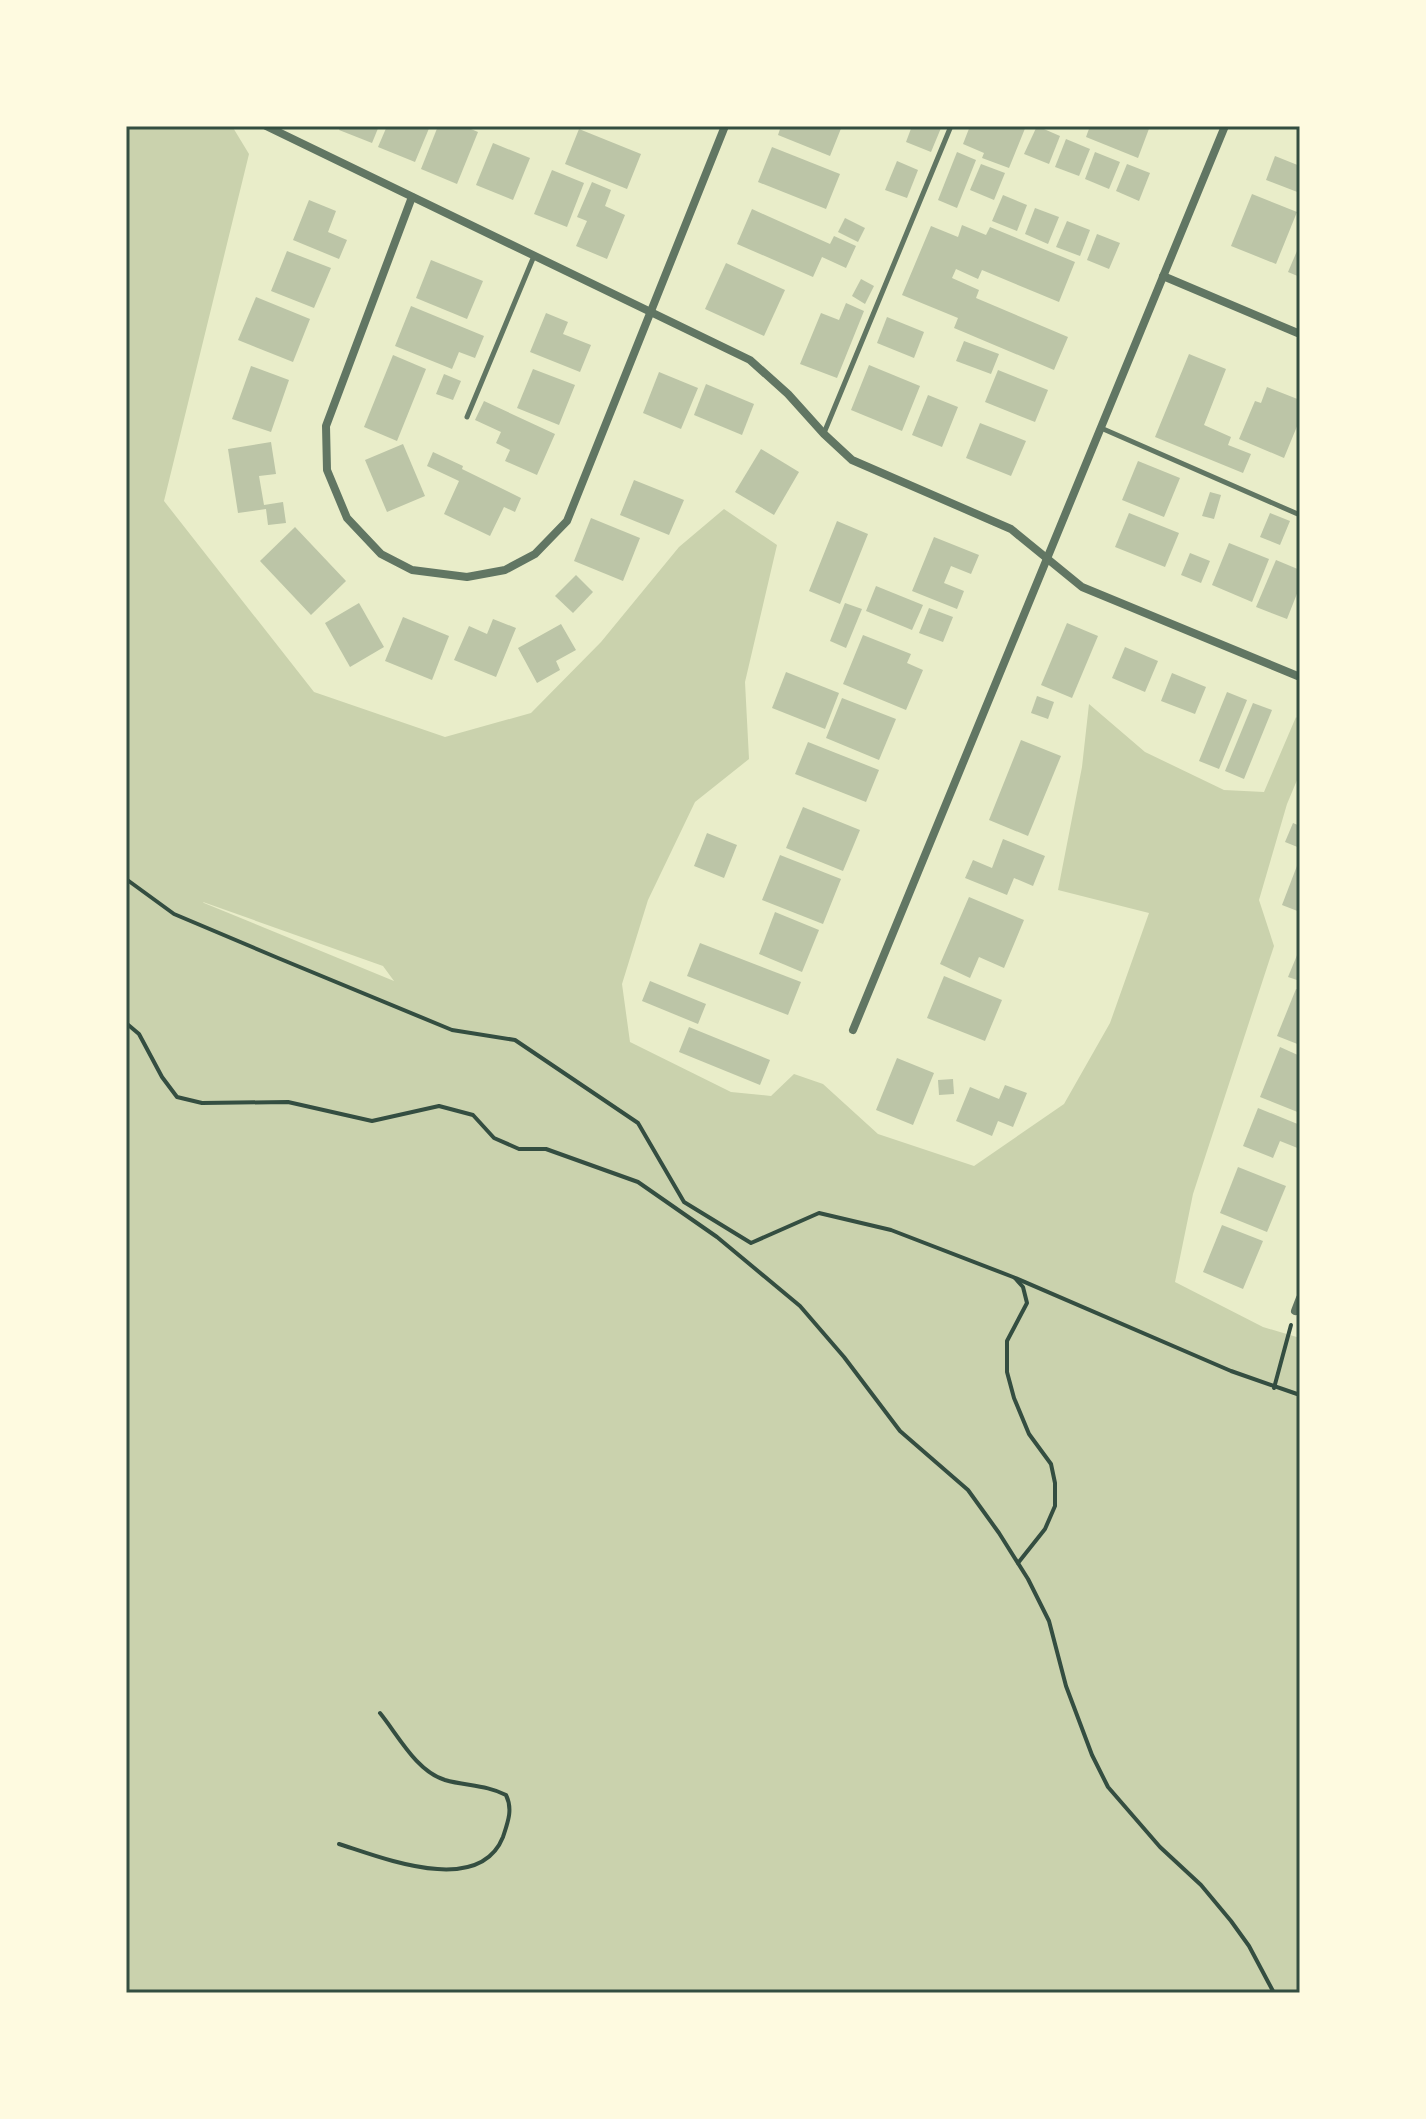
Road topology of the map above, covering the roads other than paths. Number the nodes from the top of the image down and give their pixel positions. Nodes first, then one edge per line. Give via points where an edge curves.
1 (266, 126) edge
2 (725, 126) edge
3 (951, 126) edge
4 (1225, 126) edge
5 (412, 197) junction
6 (534, 256) junction
7 (1163, 276) junction
8 (651, 313) junction
9 (1300, 334) edge
10 (467, 417) dead end
11 (1101, 428) junction
12 (824, 434) junction
13 (1300, 515) edge
14 (1046, 558) junction
15 (1300, 677) edge
16 (853, 1030) dead end
17 (1300, 1298) edge
18 (1295, 1311) road end

1 - 5 street
2 - 8 street
3 - 12 lane
4 - 7 street
5 - 6 street
5 - 8 street via 326,426 327,470 347,518 381,554 412,570 467,577 505,570 535,554 567,521
6 - 8 street
6 - 10 lane
7 - 9 street
7 - 11 street
8 - 12 street via 750,360
11 - 13 lane
11 - 14 street
12 - 14 street via 852,460 1011,529
14 - 15 street via 1082,587
14 - 16 street
17 - 18 street

